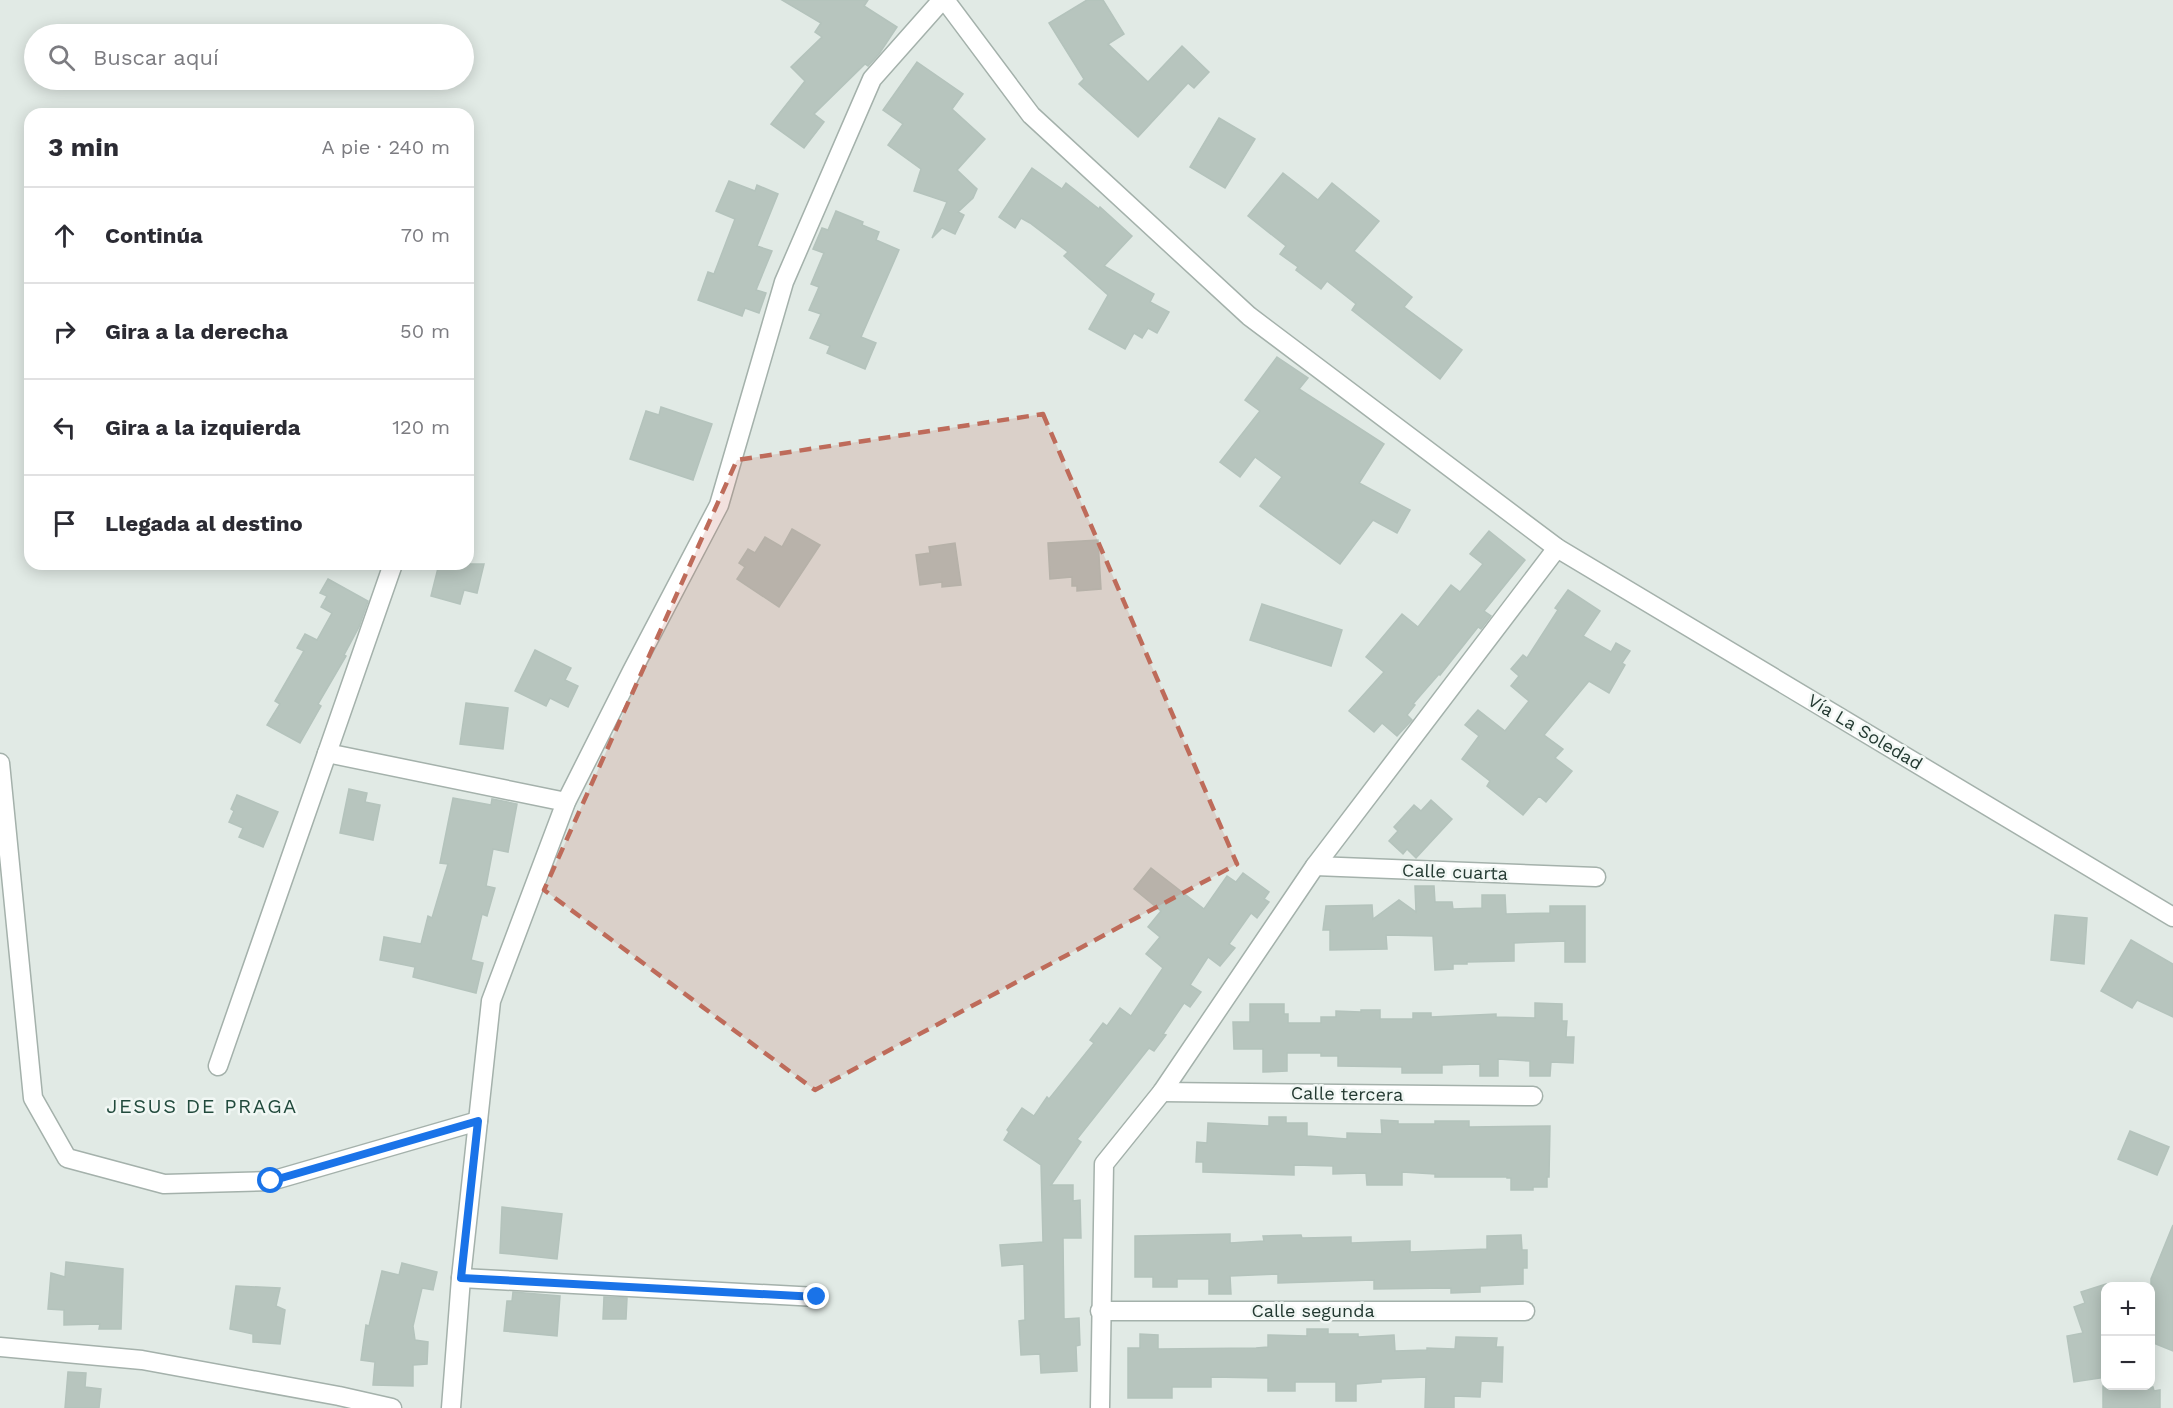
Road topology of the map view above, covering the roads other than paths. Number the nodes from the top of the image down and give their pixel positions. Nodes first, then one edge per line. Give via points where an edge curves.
1 (944, 0) edge
2 (1557, 548) junction
3 (391, 570) edge
4 (327, 753) junction
5 (0, 763) edge
6 (566, 802) junction
7 (1315, 866) junction
8 (1596, 878) dead end
9 (2173, 917) edge
10 (218, 1066) dead end
11 (1162, 1092) junction
12 (1533, 1096) dead end
13 (478, 1121) junction
14 (461, 1278) junction
15 (817, 1297) dead end
16 (1100, 1311) junction
17 (1525, 1311) dead end
18 (0, 1347) edge
19 (392, 1408) edge
20 (451, 1408) edge
21 (1100, 1408) edge

1 - 2 street, Vía La Soledad via 1031,115 1249,316
1 - 6 street via 872,79 784,282 719,505
2 - 7 street
2 - 9 street, Vía La Soledad
3 - 4 street
4 - 6 street
4 - 10 street
5 - 13 street via 33,1098 67,1158 165,1184 271,1181
6 - 13 street via 491,1000
7 - 8 street, Calle cuarta
7 - 11 street
11 - 12 street, Calle tercera
11 - 16 street via 1104,1164
13 - 14 street
14 - 15 street
14 - 20 street
16 - 17 street, Calle segunda
16 - 21 street
18 - 19 street via 142,1360

